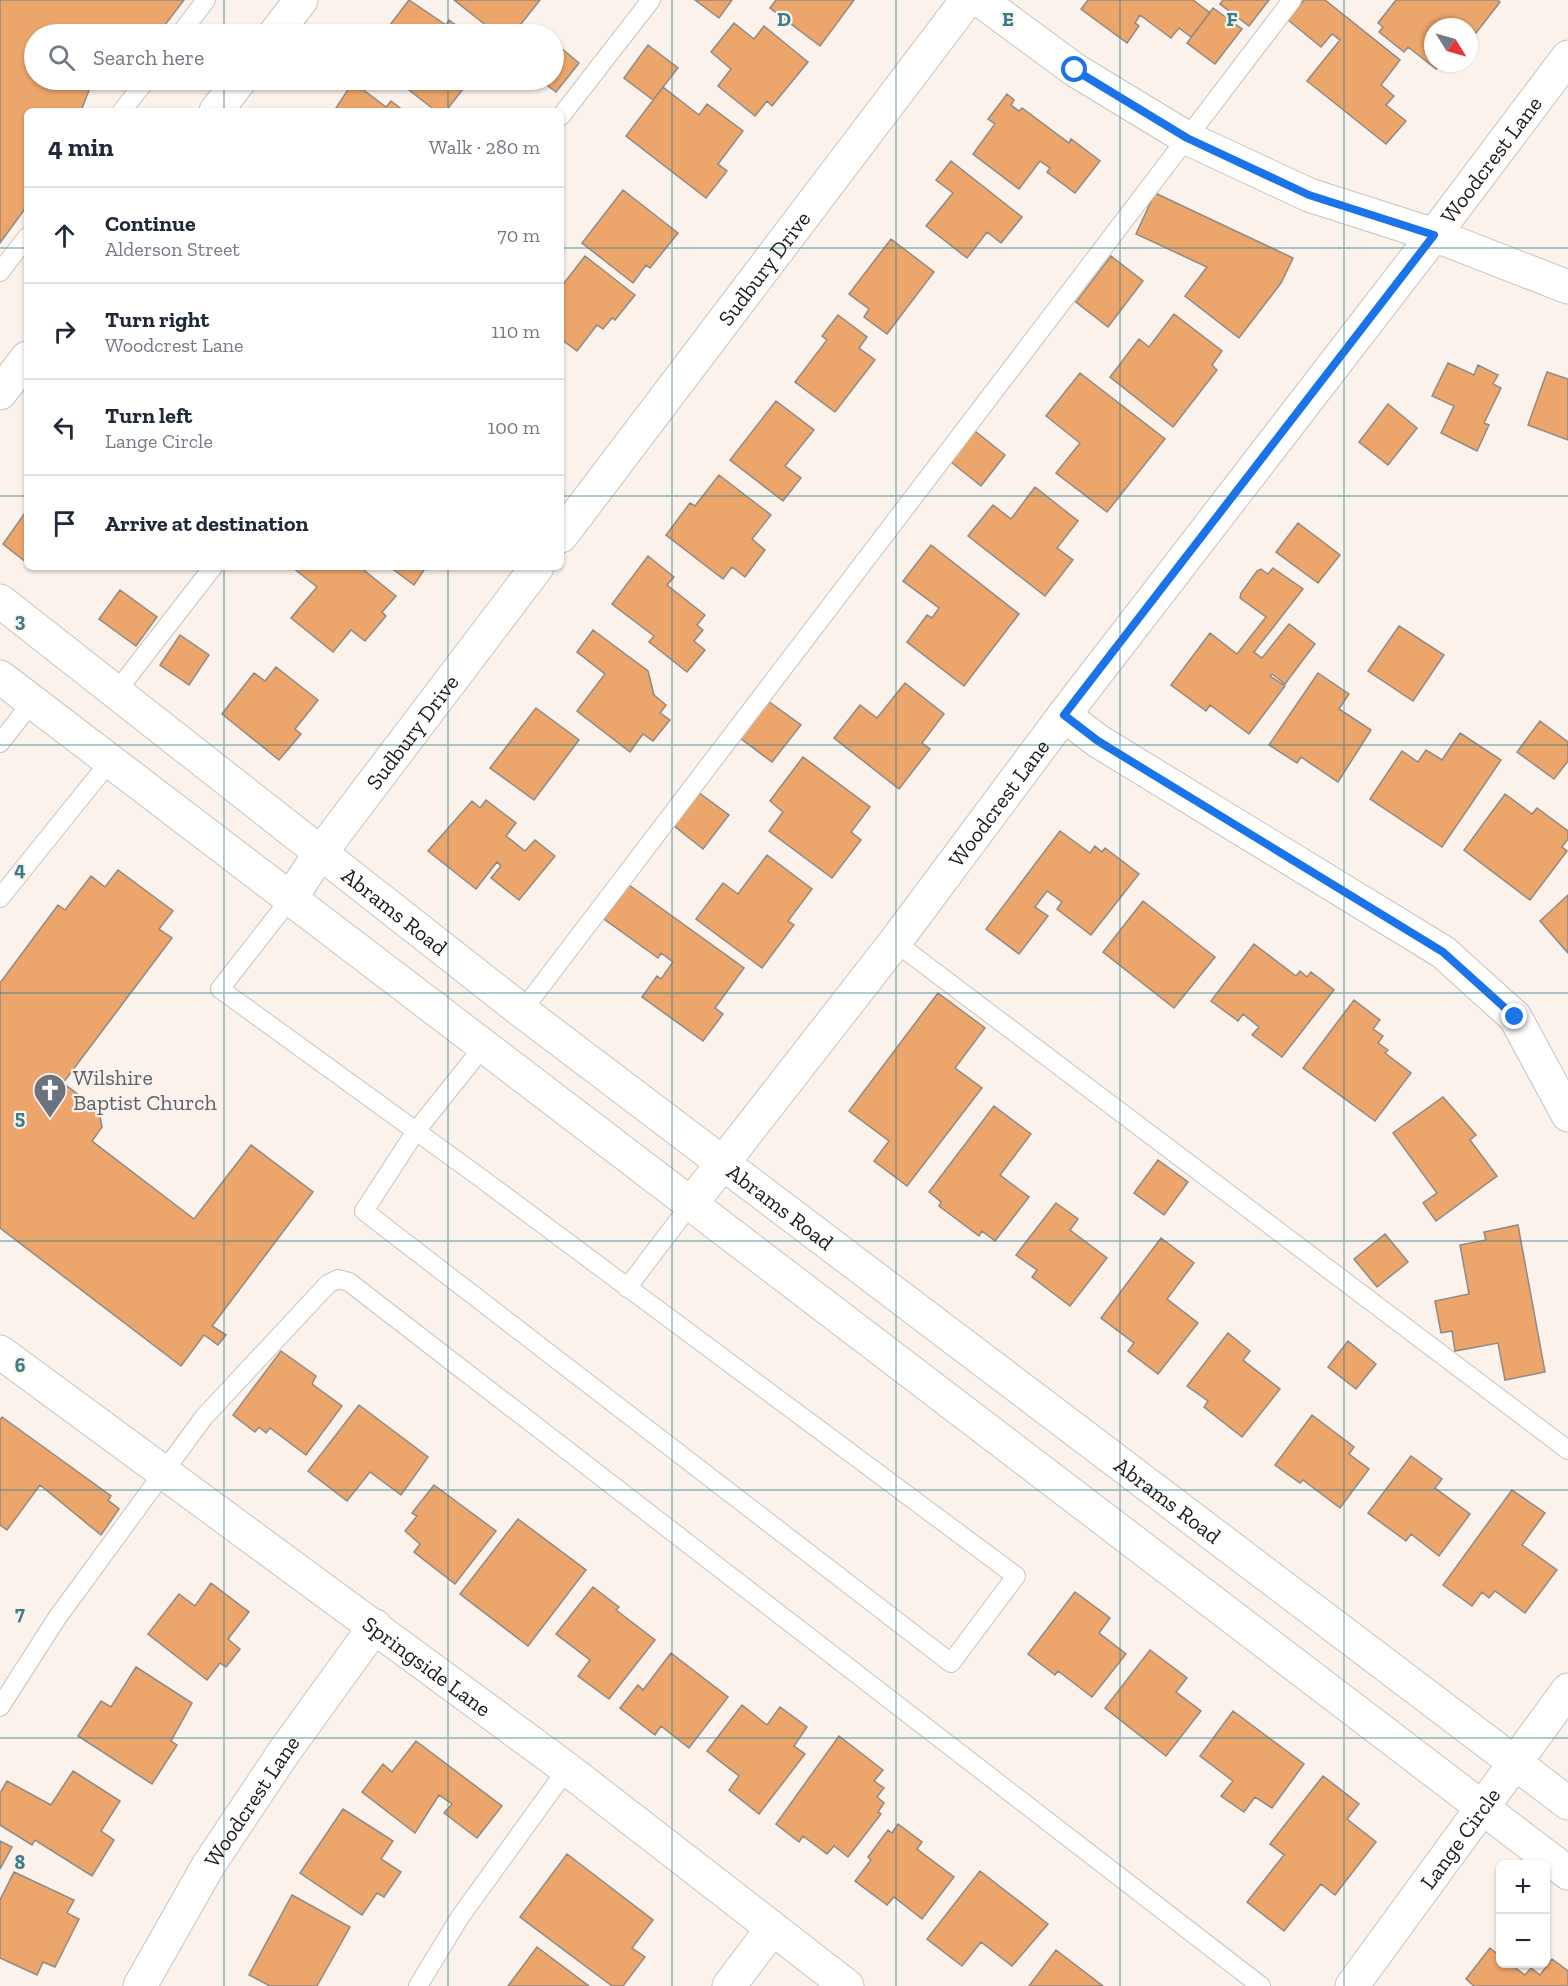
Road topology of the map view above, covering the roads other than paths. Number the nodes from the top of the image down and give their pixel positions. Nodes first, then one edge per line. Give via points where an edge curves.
1 (206, 0) edge
2 (301, 0) edge
3 (651, 0) edge
4 (967, 0) edge
5 (980, 0) edge
6 (1292, 0) edge
7 (188, 24) edge
8 (282, 24) edge
9 (1568, 57) edge
10 (138, 90) edge
11 (232, 90) edge
12 (124, 108) edge
13 (218, 108) edge
14 (564, 112) edge
15 (1187, 138) junction
16 (1434, 235) junction
17 (24, 241) edge
18 (0, 272) edge
19 (1568, 287) edge
20 (24, 362) edge
21 (0, 393) edge
22 (564, 532) edge
23 (211, 570) edge
24 (535, 570) edge
25 (0, 601) edge
26 (0, 677) edge
27 (116, 692) junction
28 (32, 702) junction
29 (1064, 715) junction
30 (0, 743) edge
31 (110, 761) junction
32 (321, 852) junction
33 (0, 898) edge
34 (290, 899) junction
35 (894, 942) junction
36 (522, 1011) junction
37 (483, 1047) junction
38 (1568, 1115) edge
39 (416, 1131) junction
40 (723, 1162) junction
41 (690, 1205) junction
42 (627, 1288) junction
43 (0, 1352) edge
44 (1568, 1450) edge
45 (166, 1472) junction
46 (375, 1626) junction
47 (1568, 1690) edge
48 (0, 1707) edge
49 (1515, 1763) junction
50 (567, 1769) junction
51 (1568, 1803) edge
52 (1481, 1806) junction
53 (1568, 1873) edge
54 (772, 1929) junction
55 (140, 1986) edge
56 (418, 1986) edge
57 (729, 1986) edge
58 (848, 1986) edge
59 (1261, 1986) edge
60 (1352, 1986) edge

1 - 7 lane
2 - 8 street
3 - 14 lane
4 - 22 street, Sudbury Drive
5 - 15 street via 1075,70
6 - 15 lane
9 - 16 street, Woodcrest Lane
10 - 12 lane
11 - 13 street
15 - 16 street via 1309,195
15 - 36 lane
16 - 19 street
16 - 29 street, Woodcrest Lane
17 - 18 lane
20 - 21 street
23 - 27 lane
24 - 32 street, Sudbury Drive
25 - 27 street, Abrams Road
26 - 28 street
27 - 32 street, Abrams Road
28 - 30 lane
28 - 31 street
29 - 35 street, Woodcrest Lane
29 - 38 street via 1098,741 1443,952 1515,1017
31 - 33 lane
31 - 34 street
32 - 34 street, Sudbury Drive
32 - 36 street, Abrams Road
34 - 37 street
34 - 39 lane via 220,989
35 - 40 street, Woodcrest Lane
35 - 44 lane
36 - 40 street, Abrams Road
37 - 39 lane
37 - 41 street
39 - 42 lane
39 - 42 lane via 364,1211 951,1663 1016,1576
40 - 41 street, Woodcrest Lane
40 - 49 street, Abrams Road
41 - 42 lane
41 - 52 street
43 - 45 street, Springside Lane
45 - 46 street, Springside Lane
45 - 48 lane via 57,1618
45 - 59 lane via 204,1417 328,1284 338,1279 349,1282
46 - 50 street, Springside Lane
46 - 55 street, Woodcrest Lane via 208,1866
47 - 49 street, Lange Circle
49 - 51 street, Abrams Road
49 - 52 street, Lange Circle
50 - 54 street, Springside Lane
50 - 56 lane via 460,1917
52 - 53 street
52 - 60 street, Lange Circle
54 - 57 street
54 - 58 street, Springside Lane

